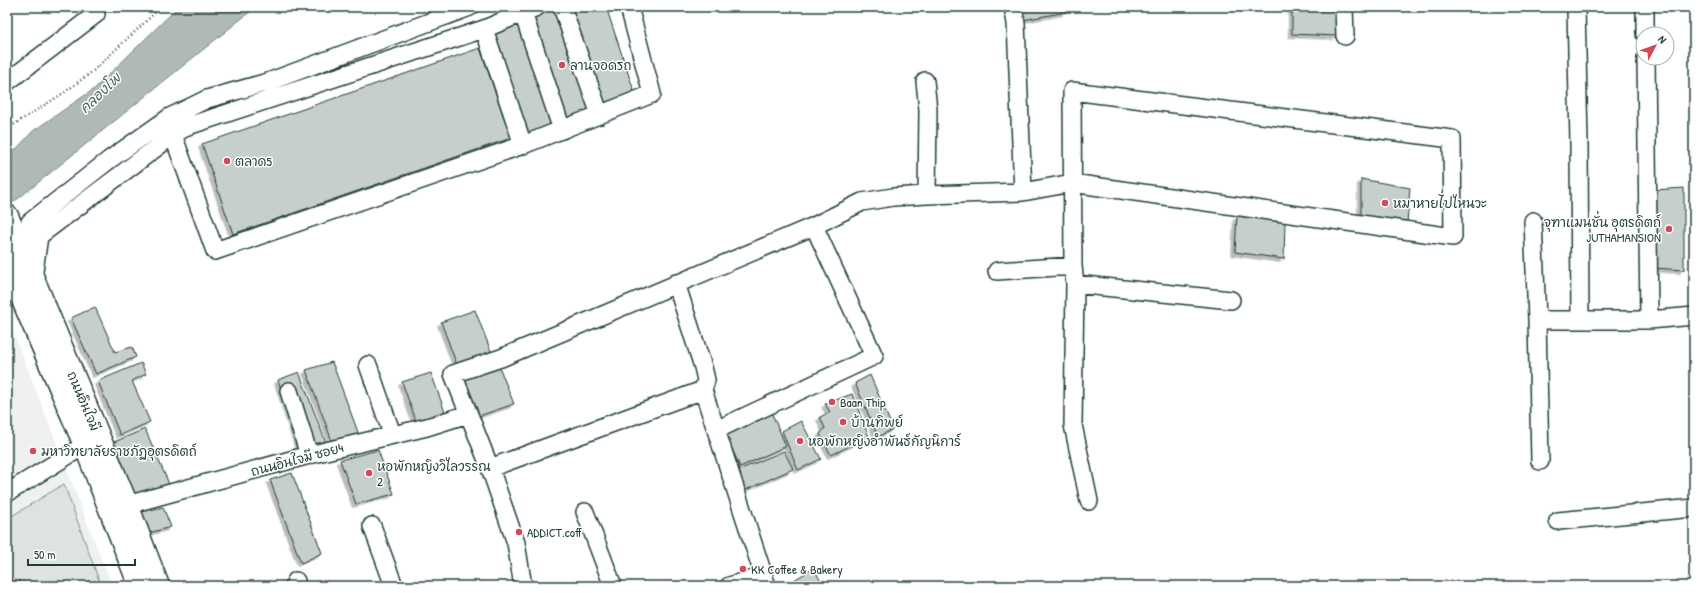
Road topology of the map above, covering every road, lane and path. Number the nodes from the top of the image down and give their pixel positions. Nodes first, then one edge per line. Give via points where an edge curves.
1 (161, 7) edge
2 (470, 7) edge
3 (562, 7) edge
4 (629, 7) edge
5 (1013, 7) edge
6 (1344, 7) edge
7 (1576, 7) edge
8 (1645, 7) edge
9 (530, 10) edge
10 (96, 14) dead end
11 (1645, 26) edge
12 (484, 29) junction
13 (1345, 36) dead end
14 (1646, 66) edge
15 (7, 82) edge
16 (925, 82) dead end
17 (600, 115) junction
18 (7, 129) edge
19 (562, 130) junction
20 (173, 135) junction
21 (523, 145) junction
22 (1072, 183) junction
23 (1024, 192) junction
24 (927, 195) junction
25 (1533, 221) dead end
26 (814, 226) junction
27 (18, 236) edge
28 (7, 263) edge
29 (1072, 266) junction
30 (997, 272) dead end
31 (676, 283) junction
32 (1075, 284) junction
33 (1231, 300) dead end
34 (1694, 316) edge
35 (1537, 320) junction
36 (1580, 320) junction
37 (1649, 320) junction
38 (368, 365) dead end
39 (703, 390) junction
40 (289, 391) dead end
41 (468, 414) junction
42 (716, 430) junction
43 (392, 434) junction
44 (85, 445) junction
45 (309, 455) junction
46 (1540, 461) dead end
47 (490, 468) junction
48 (7, 493) edge
49 (1089, 501) dead end
50 (127, 505) junction
51 (1694, 508) edge
52 (585, 512) dead end
53 (1558, 521) dead end
54 (372, 526) dead end
55 (7, 579) edge
56 (765, 581) edge
57 (42, 586) edge
58 (140, 586) edge
59 (158, 586) edge
60 (394, 586) edge
61 (523, 586) edge
62 (612, 586) edge
63 (728, 586) edge

1 - 18 path via 93,70 65,92
2 - 27 street via 268,82 207,99 170,117 109,160 30,222
3 - 17 street
4 - 17 street via 652,94
5 - 23 street via 1016,23
6 - 13 street
7 - 36 street
8 - 11 street
9 - 12 street
9 - 19 street
10 - 15 street
12 - 20 street via 188,126
12 - 21 street
14 - 37 street
16 - 24 street via 928,110
17 - 19 street
19 - 21 street
20 - 21 street via 215,252
20 - 27 street
22 - 22 street via 1072,91 1452,139 1453,236
22 - 23 street
22 - 29 street
23 - 24 street
24 - 26 street via 862,202
25 - 35 street
26 - 31 street
26 - 42 street via 874,356
27 - 50 main road, ถนนอินใจมี
28 - 44 main road, ถนนอินใจมี
29 - 30 street
29 - 32 street
31 - 39 street via 703,367 706,380
31 - 41 street via 500,358 453,374
32 - 33 street
32 - 49 street via 1073,425
34 - 37 street
35 - 36 street
35 - 46 street
36 - 37 street
38 - 43 street
39 - 42 street
39 - 47 street
40 - 45 street
41 - 43 street, ถนนอินใจมี ซอย4
41 - 47 street
42 - 56 street
43 - 45 street, ถนนอินใจมี ซอย4
44 - 48 street
44 - 58 main road, ถนนอินใจมี
45 - 50 street, ถนนอินใจมี ซอย4
47 - 61 street via 516,543
50 - 59 main road, ถนนอินใจมี
51 - 53 street
52 - 62 street
54 - 60 street
55 - 57 path
56 - 63 street

